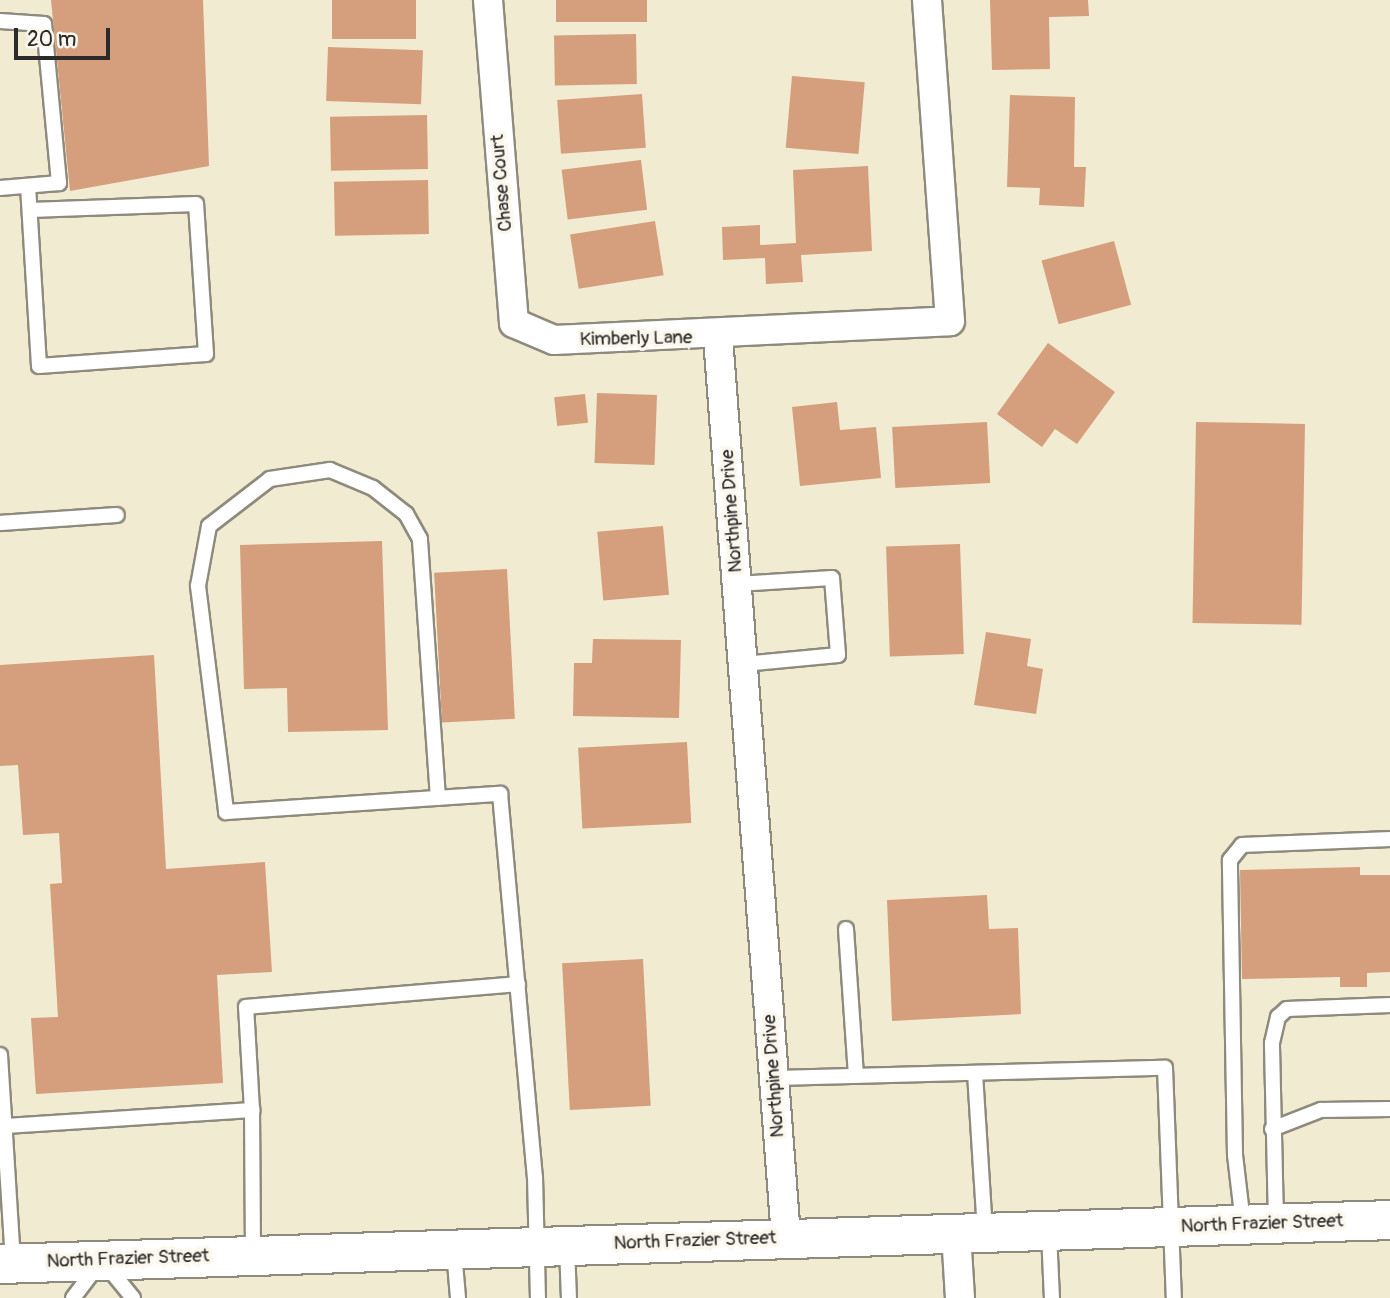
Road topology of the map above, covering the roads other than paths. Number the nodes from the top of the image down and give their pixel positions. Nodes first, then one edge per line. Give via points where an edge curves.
1 (488, 0) edge
2 (927, 0) edge
3 (0, 21) edge
4 (28, 186) junction
5 (0, 188) edge
6 (30, 210) junction
7 (718, 337) junction
8 (554, 340) joint
9 (117, 515) dead end
10 (0, 523) edge
11 (737, 584) junction
12 (743, 664) junction
13 (438, 798) junction
14 (1390, 839) edge
15 (846, 929) dead end
16 (518, 984) junction
17 (1390, 1005) edge
18 (0, 1055) edge
19 (975, 1073) junction
20 (856, 1076) junction
21 (774, 1078) junction
22 (1390, 1109) edge
23 (252, 1110) junction
24 (5, 1126) junction
25 (1272, 1129) junction
26 (1390, 1220) edge
27 (1260, 1224) junction
28 (1171, 1226) junction
29 (1049, 1230) junction
30 (971, 1233) junction
31 (786, 1238) junction
32 (551, 1246) junction
33 (454, 1249) junction
34 (253, 1255) junction
35 (102, 1260) junction
36 (6, 1264) edge
37 (73, 1298) edge
38 (134, 1298) edge
39 (458, 1298) edge
40 (538, 1298) edge
41 (569, 1298) edge
42 (960, 1298) edge
43 (1052, 1298) edge
44 (1174, 1298) edge

1 - 8 street, Chase Court via 513,323
2 - 7 street via 950,321
3 - 4 lane via 44,24 59,183
4 - 5 lane
4 - 6 lane
6 - 6 lane via 39,366 206,354 196,204
7 - 8 street, Kimberly Lane
7 - 11 street, Northpine Drive
9 - 10 lane
11 - 12 street, Northpine Drive
11 - 12 lane via 832,578 838,655
12 - 21 street, Northpine Drive
13 - 13 lane via 420,539 406,514 373,488 330,470 270,479 209,526 198,586 226,812
13 - 16 lane via 500,794
14 - 27 lane via 1242,845 1230,860 1234,1142
15 - 20 lane
16 - 23 lane via 246,1007
16 - 32 lane
17 - 25 lane via 1287,1009 1278,1017
18 - 24 lane
19 - 20 lane
19 - 28 lane via 1165,1068
19 - 30 lane
20 - 21 lane
21 - 31 street, Northpine Drive
22 - 25 lane via 1321,1110
23 - 24 lane
23 - 34 lane
24 - 36 lane
25 - 27 lane
26 - 27 main road, North Frazier Street
27 - 28 main road, North Frazier Street
28 - 29 main road, North Frazier Street
28 - 44 lane
29 - 30 main road, North Frazier Street
29 - 43 lane
30 - 31 main road, North Frazier Street
30 - 42 street
31 - 32 main road, North Frazier Street
32 - 33 main road, North Frazier Street
32 - 40 lane
32 - 41 lane
33 - 34 main road, North Frazier Street
33 - 39 lane
34 - 35 main road, North Frazier Street
35 - 36 main road, North Frazier Street
35 - 37 lane
35 - 38 lane

